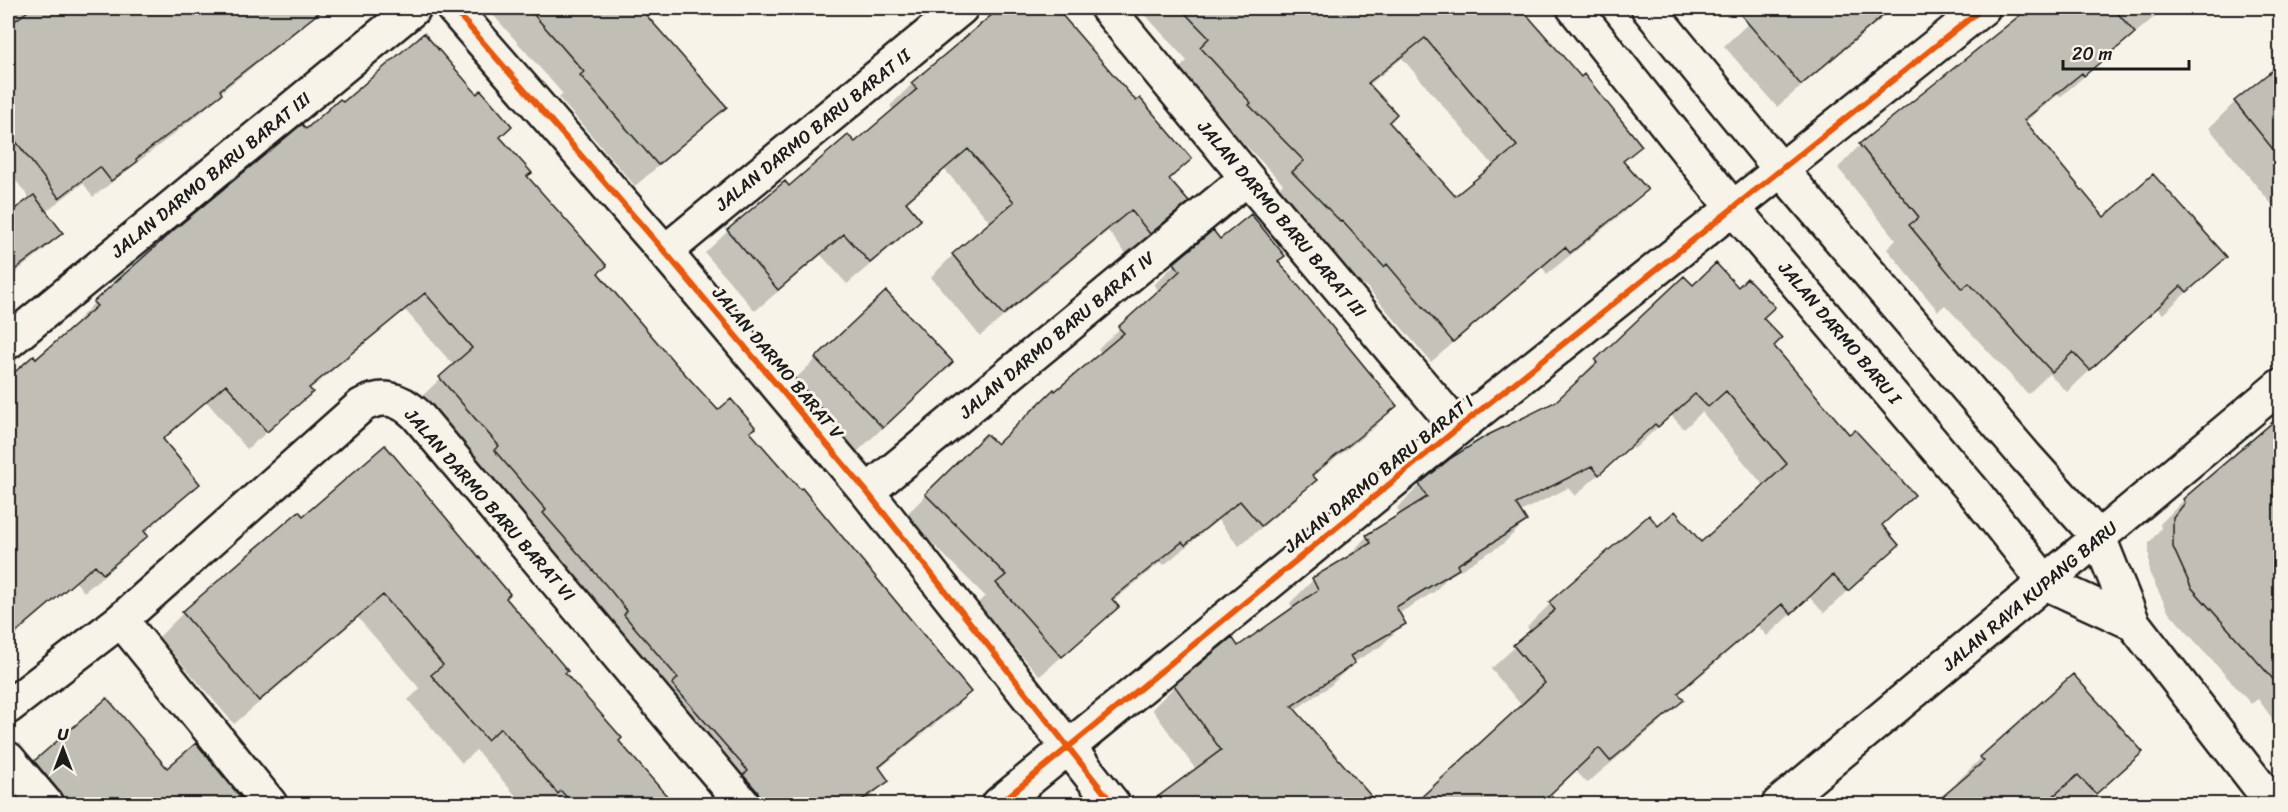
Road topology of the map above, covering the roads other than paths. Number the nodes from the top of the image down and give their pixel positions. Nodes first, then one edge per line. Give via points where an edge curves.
1 (414, 8) edge
2 (453, 8) edge
3 (961, 8) edge
4 (1107, 8) edge
5 (1574, 8) edge
6 (1648, 8) edge
7 (1983, 8) edge
8 (1782, 171) junction
9 (1247, 178) junction
10 (1732, 207) junction
11 (665, 252) junction
12 (8, 342) edge
13 (2280, 386) edge
14 (1458, 428) junction
15 (867, 492) junction
16 (2099, 538) junction
17 (2046, 583) junction
18 (121, 620) junction
19 (2133, 623) junction
20 (8, 708) edge
21 (1069, 747) junction
22 (8, 759) edge
23 (263, 802) edge
24 (46, 804) edge
25 (743, 804) edge
26 (999, 804) edge
27 (1113, 804) edge
28 (1779, 804) edge
29 (2273, 804) edge

1 - 12 street, JALAN DARMO BARU BARAT III
2 - 11 street, JALAN DARMO BARAT V
3 - 11 street, JALAN DARMO BARU BARAT II
4 - 9 street, JALAN DARMO BARU BARAT III
5 - 10 street, JALAN DARMO BARU I
6 - 8 street
7 - 8 street, JALAN DARMO BARU BARAT I
8 - 10 street, JALAN DARMO BARU BARAT I
8 - 16 street
9 - 14 street, JALAN DARMO BARU BARAT III
9 - 15 street, JALAN DARMO BARU BARAT IV
10 - 14 street, JALAN DARMO BARU BARAT I
10 - 17 street, JALAN DARMO BARU I via 1974,492
11 - 15 street, JALAN DARMO BARAT V
13 - 16 street, JALAN RAYA KUPANG BARU
14 - 21 street, JALAN DARMO BARU BARAT I
15 - 21 street, JALAN DARMO BARAT V
16 - 17 street, JALAN RAYA KUPANG BARU
16 - 19 street
17 - 19 street, JALAN DARMO BARU I
17 - 28 street, JALAN RAYA KUPANG BARU
18 - 20 street, JALAN DARMO BARU BARAT VI
18 - 23 street
18 - 25 street, JALAN DARMO BARU BARAT VI via 361,406 375,398 387,398 417,415
19 - 29 street
21 - 26 street, JALAN DARMO BARU BARAT I
21 - 27 street, JALAN DARMO BARAT V
22 - 24 street

